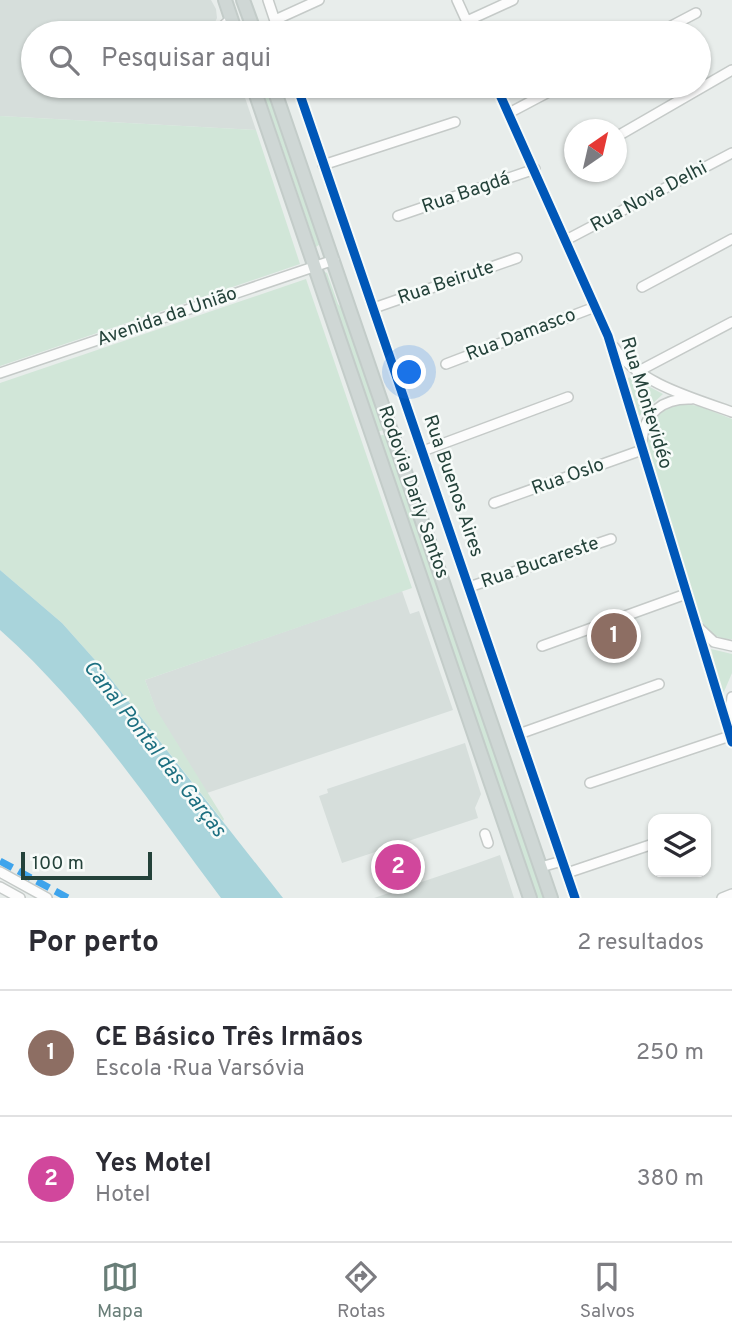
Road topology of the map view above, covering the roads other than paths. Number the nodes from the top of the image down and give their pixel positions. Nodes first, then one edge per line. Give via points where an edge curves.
1 (225, 0) edge
2 (243, 0) edge
3 (268, 0) edge
4 (319, 0) edge
5 (457, 0) edge
6 (513, 0) edge
7 (696, 13) dead end
8 (231, 19) joint
9 (275, 20) joint
10 (229, 21) edge
11 (250, 21) edge
12 (467, 21) joint
13 (681, 21) edge
14 (732, 70) edge
15 (711, 82) edge
16 (257, 98) edge
17 (277, 98) edge
18 (301, 98) edge
19 (502, 98) edge
20 (537, 98) edge
21 (684, 98) edge
22 (509, 113) junction
23 (455, 122) dead end
24 (627, 131) edge
25 (732, 153) edge
26 (323, 165) junction
27 (535, 169) junction
28 (398, 216) dead end
29 (732, 239) edge
30 (566, 240) junction
31 (517, 258) dead end
32 (334, 260) junction
33 (315, 266) junction
34 (642, 287) dead end
35 (595, 307) junction
36 (374, 308) junction
37 (732, 322) edge
38 (608, 336) junction
39 (446, 364) dead end
40 (637, 372) junction
41 (0, 373) edge
42 (568, 397) dead end
43 (701, 401) junction
44 (732, 412) edge
45 (642, 450) junction
46 (423, 451) junction
47 (494, 503) dead end
48 (611, 539) dead end
49 (469, 587) junction
50 (686, 594) junction
51 (694, 621) junction
52 (542, 646) dead end
53 (732, 646) edge
54 (659, 684) dead end
55 (732, 697) edge
56 (519, 734) junction
57 (730, 736) edge
58 (590, 783) dead end
59 (648, 846) edge
60 (562, 861) junction
61 (541, 867) junction
62 (0, 872) edge
63 (567, 873) junction
64 (0, 887) edge
65 (732, 894) edge
66 (20, 898) edge
67 (47, 898) edge
68 (530, 898) edge
69 (551, 898) edge
70 (575, 898) edge
71 (722, 898) edge

1 - 8 main road
2 - 11 main road
3 - 9 street
4 - 9 street
5 - 12 street
6 - 12 street
7 - 13 street
8 - 10 street
14 - 15 street
16 - 33 main road, Rodovia Darly Santos
17 - 32 main road, Rodovia Darly Santos
18 - 26 street, Rua Buenos Aires
19 - 22 street, Rua Montevidéo
20 - 22 street
21 - 24 street
22 - 27 street, Rua Montevidéo
23 - 26 street
25 - 30 street, Rua Nova Delhi
26 - 36 street, Rua Buenos Aires
27 - 28 street, Rua Bagdá
27 - 30 street, Rua Montevidéo
29 - 34 street
30 - 35 street, Rua Montevidéo
31 - 36 street, Rua Beirute
32 - 33 street, Avenida da União
32 - 61 main road, Rodovia Darly Santos
33 - 41 street, Avenida da União
33 - 68 main road, Rodovia Darly Santos
35 - 38 street, Rua Montevidéo
35 - 39 street, Rua Damasco
36 - 46 street, Rua Buenos Aires
37 - 40 street
38 - 40 street via 622,359
38 - 45 street, Rua Montevidéo
40 - 43 street
42 - 46 street
43 - 44 street
43 - 45 street via 676,400 657,408 645,425
45 - 47 street, Rua Oslo
45 - 50 street, Rua Montevidéo
46 - 49 street, Rua Buenos Aires
48 - 49 street, Rua Bucareste
49 - 56 street, Rua Buenos Aires
50 - 51 street, Rua Montevidéo
50 - 52 street
51 - 53 street via 708,638
51 - 57 street, Rua Montevidéo
54 - 56 street
55 - 57 street
56 - 60 street, Rua Buenos Aires
57 - 58 street
59 - 63 street
60 - 61 street
60 - 63 street, Rua Buenos Aires
61 - 69 main road, Rodovia Darly Santos
62 - 67 street
63 - 70 street, Rua Buenos Aires
64 - 66 street
65 - 71 street

